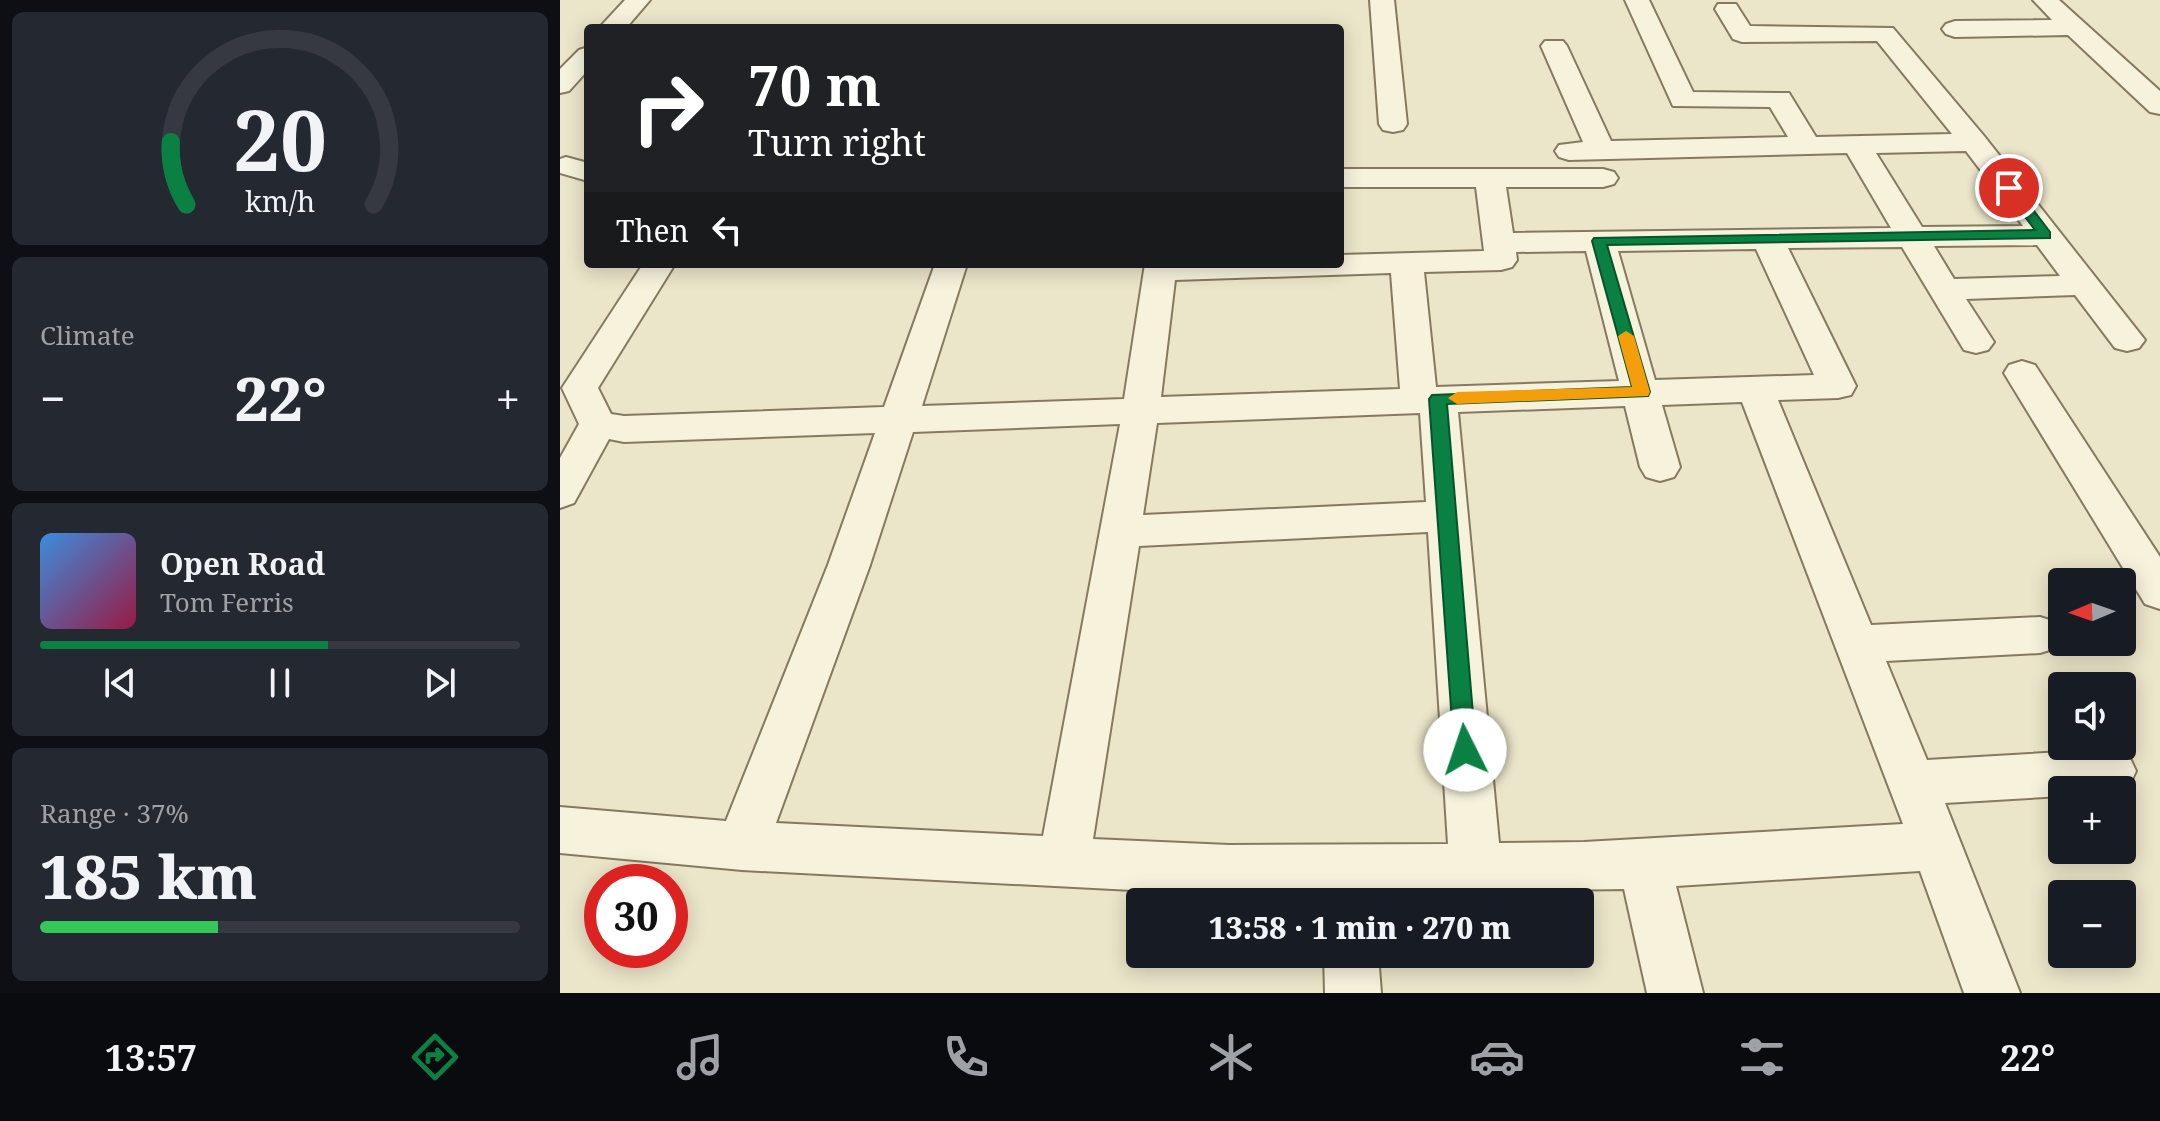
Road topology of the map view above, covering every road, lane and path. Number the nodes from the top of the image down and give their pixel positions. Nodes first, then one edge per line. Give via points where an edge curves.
1 (638, 0) edge
2 (1382, 0) edge
3 (1637, 0) edge
4 (2045, 0) edge
5 (1727, 9) dead end
6 (616, 24) edge
7 (2073, 27) junction
8 (1955, 29) dead end
9 (1554, 46) dead end
10 (584, 59) edge
11 (560, 85) edge
12 (2160, 106) edge
13 (1393, 124) dead end
14 (1974, 142) junction
15 (1856, 144) junction
16 (1807, 146) junction
17 (1586, 161) junction
18 (1344, 178) edge
19 (1490, 178) junction
20 (2045, 235) junction
21 (1911, 236) junction
22 (1767, 239) junction
23 (1599, 241) junction
24 (1500, 243) junction
25 (1407, 264) junction
26 (1344, 265) edge
27 (656, 268) edge
28 (950, 268) edge
29 (1160, 268) edge
30 (2084, 285) junction
31 (1943, 289) junction
32 (2127, 340) dead end
33 (1976, 342) dead end
34 (2022, 373) dead end
35 (1755, 389) junction
36 (1642, 392) junction
37 (1429, 399) junction
38 (1141, 409) junction
39 (899, 419) junction
40 (598, 424) junction
41 (1660, 467) dead end
42 (560, 493) edge
43 (1447, 516) junction
44 (1121, 531) junction
45 (2160, 592) edge
46 (2040, 635) dead end
47 (1855, 644) junction
48 (2112, 771) dead end
49 (1912, 783) junction
50 (560, 830) edge
51 (742, 846) junction
52 (1937, 846) junction
53 (1064, 861) junction
54 (1644, 863) junction
55 (1475, 867) junction
56 (1351, 885) edge
57 (1352, 968) edge
58 (1353, 993) edge
59 (1675, 993) edge
60 (1992, 993) edge

1 - 6 street
2 - 13 street
3 - 16 street via 1683,100 1779,99
4 - 7 street
5 - 14 street via 1742,34 1884,33
7 - 8 street
7 - 12 street
9 - 17 street
10 - 11 street
14 - 15 street
14 - 20 street
15 - 16 street
15 - 21 street
16 - 17 street
17 - 19 street
18 - 19 street
19 - 24 street
20 - 21 street
20 - 30 street
21 - 22 street
21 - 31 street
22 - 23 street
22 - 35 street via 1838,386
23 - 24 street
23 - 36 street
24 - 25 street via 1501,260
25 - 26 street
25 - 37 street
27 - 40 street via 580,388
28 - 39 street
29 - 38 street
30 - 31 street
30 - 32 street
31 - 33 street
34 - 45 street
35 - 36 street
35 - 47 street
36 - 37 street
36 - 41 street
37 - 38 street
37 - 43 street
38 - 39 street
38 - 44 street
39 - 40 street via 624,429
39 - 51 street
40 - 42 street
43 - 44 street
43 - 55 street
44 - 53 street
46 - 47 street
47 - 49 street
48 - 49 street
49 - 52 street
50 - 51 street
51 - 53 street
52 - 54 street
52 - 60 street
53 - 56 street via 1229,870
54 - 55 street
54 - 59 street
55 - 56 street
57 - 58 street

